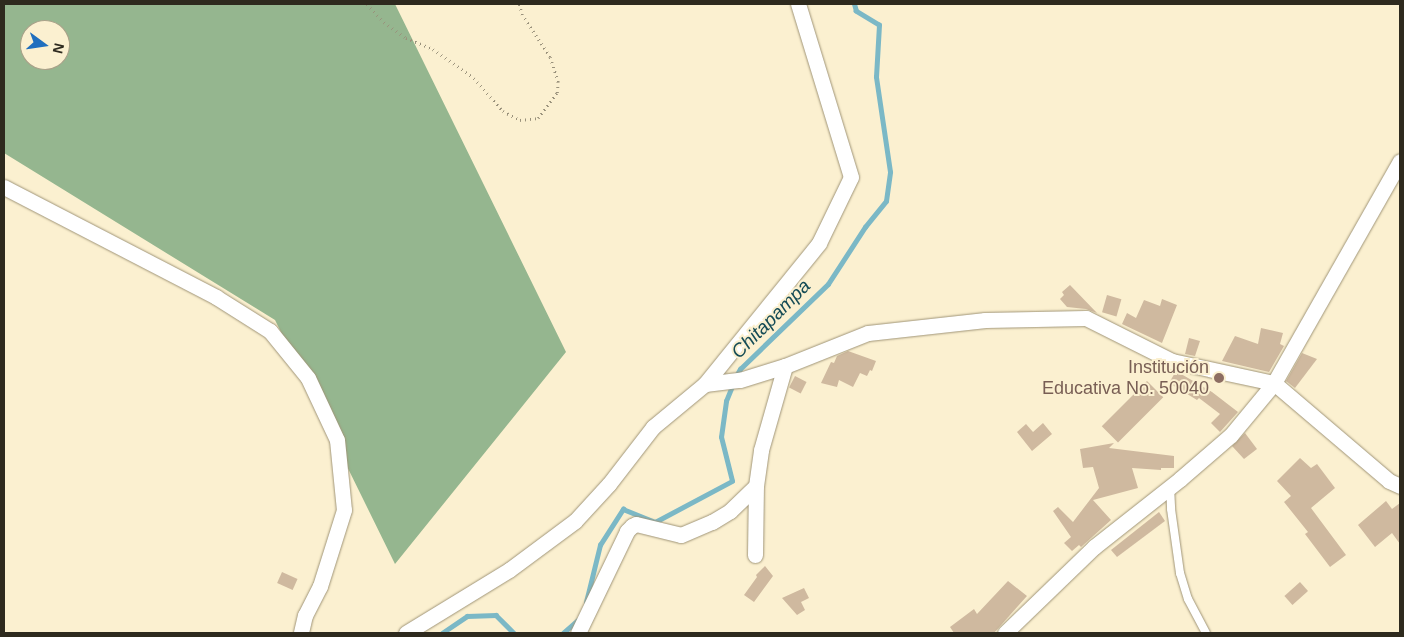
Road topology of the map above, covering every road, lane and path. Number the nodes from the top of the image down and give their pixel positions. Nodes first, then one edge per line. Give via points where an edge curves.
1 (366, 4) edge
2 (518, 4) edge
3 (798, 4) edge
4 (1400, 161) edge
5 (4, 187) edge
6 (784, 366) junction
7 (1274, 382) junction
8 (710, 385) junction
9 (756, 486) junction
10 (1400, 486) edge
11 (1170, 487) junction
12 (755, 556) dead end
13 (302, 633) edge
14 (406, 633) edge
15 (578, 633) edge
16 (1005, 633) edge
17 (1206, 633) edge

1 - 2 path via 406,38 433,48 474,78 503,111 520,120 538,118 557,93 558,82 550,57
3 - 8 street via 851,177 819,242
4 - 7 street
5 - 13 street via 216,297 270,332 308,378 338,440 344,510
6 - 7 street via 868,332 985,320 1086,318 1172,362
6 - 8 street via 740,380
6 - 9 street via 761,450
7 - 10 street via 1389,481
7 - 11 street via 1231,435
8 - 14 street via 653,427 609,484 575,521 509,570
9 - 12 street
9 - 15 street via 730,511 681,534 636,524 632,526
11 - 16 street via 1094,547
11 - 17 lane via 1180,573 1188,599

